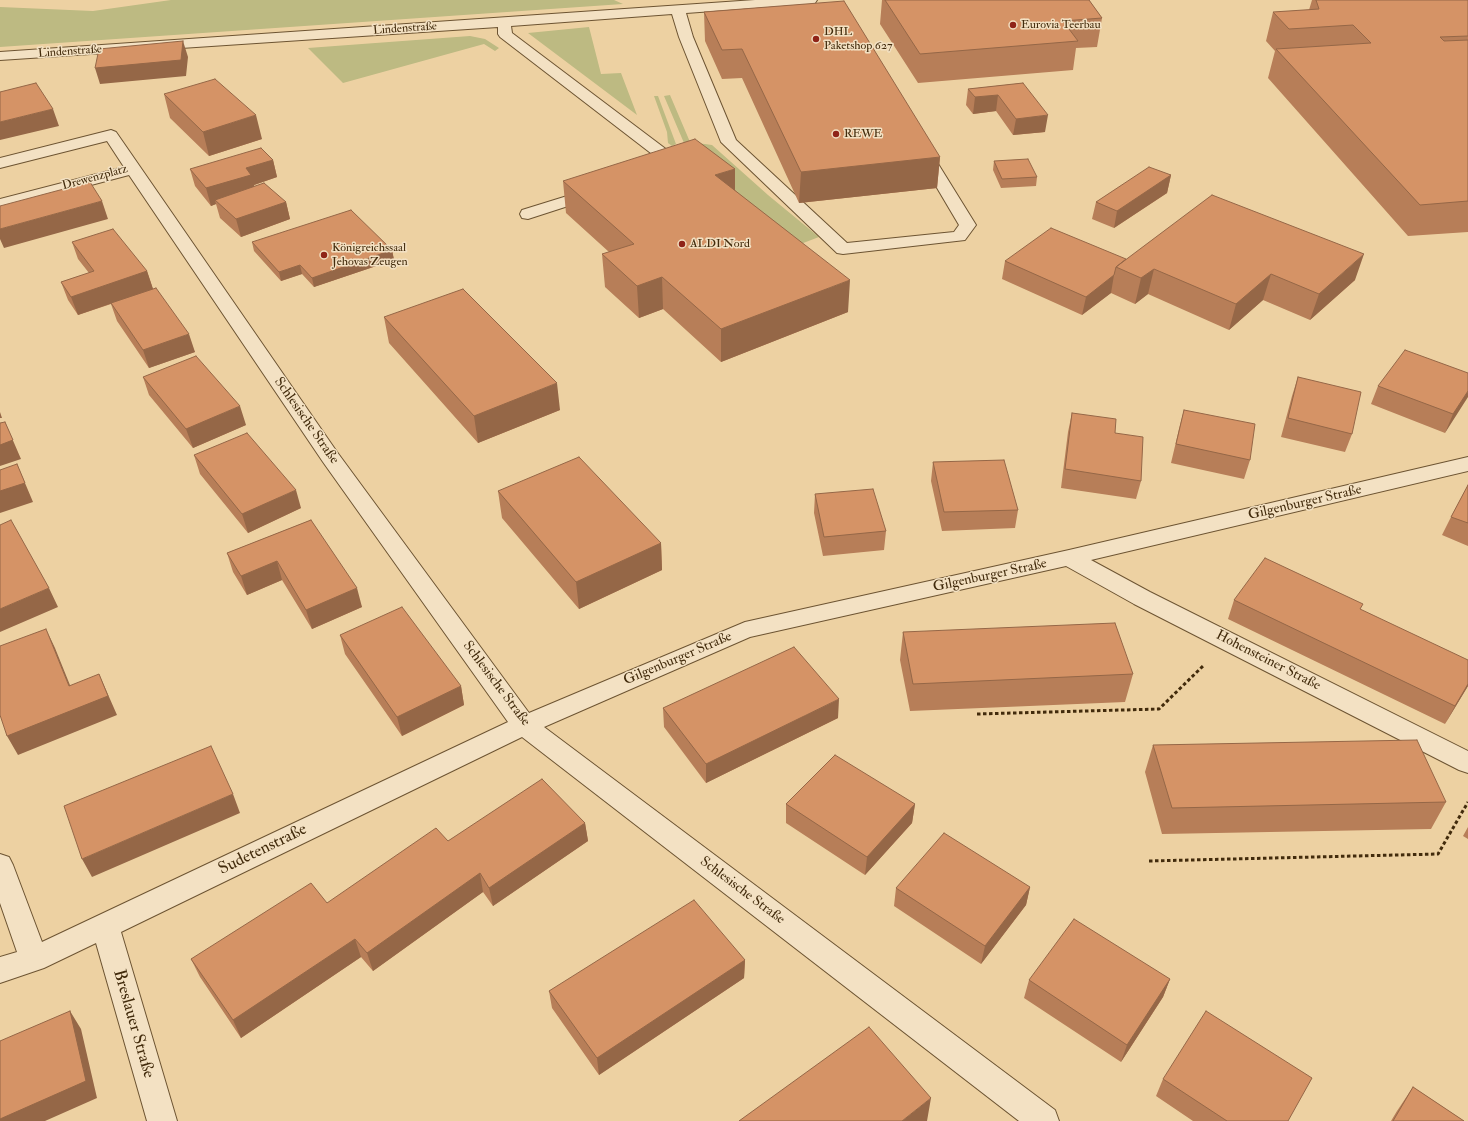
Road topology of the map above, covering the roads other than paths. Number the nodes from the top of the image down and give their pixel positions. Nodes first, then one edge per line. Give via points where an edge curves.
1 (810, 0) edge
2 (678, 10) junction
3 (504, 22) junction
4 (0, 56) edge
5 (915, 138) edge
6 (0, 163) edge
7 (133, 168) junction
8 (654, 172) edge
9 (610, 187) edge
10 (0, 204) edge
11 (528, 214) dead end
12 (1468, 464) edge
13 (1069, 558) junction
14 (524, 724) junction
15 (1468, 763) edge
16 (0, 864) edge
17 (105, 926) junction
18 (34, 959) junction
19 (0, 970) edge
20 (162, 1121) edge
21 (1044, 1121) edge

1 - 2 street, Lindenstraße
2 - 3 street, Lindenstraße
2 - 5 street via 686,37 729,142 843,249 959,236 968,225
3 - 4 street, Lindenstraße
3 - 8 street via 505,34 677,165
6 - 7 street, Drewenzplatz via 111,134
7 - 10 street, Drewenzplatz
7 - 14 street, Schlesische Straße via 330,457
9 - 11 street
12 - 13 street, Gilgenburger Straße
13 - 14 street, Gilgenburger Straße via 745,630
13 - 15 street, Hohensteiner Straße via 1142,598
14 - 17 street, Sudetenstraße
14 - 21 street, Schlesische Straße
16 - 18 street
17 - 18 street, Sudetenstraße
17 - 20 street, Breslauer Straße
18 - 19 street, Sudetenstraße

